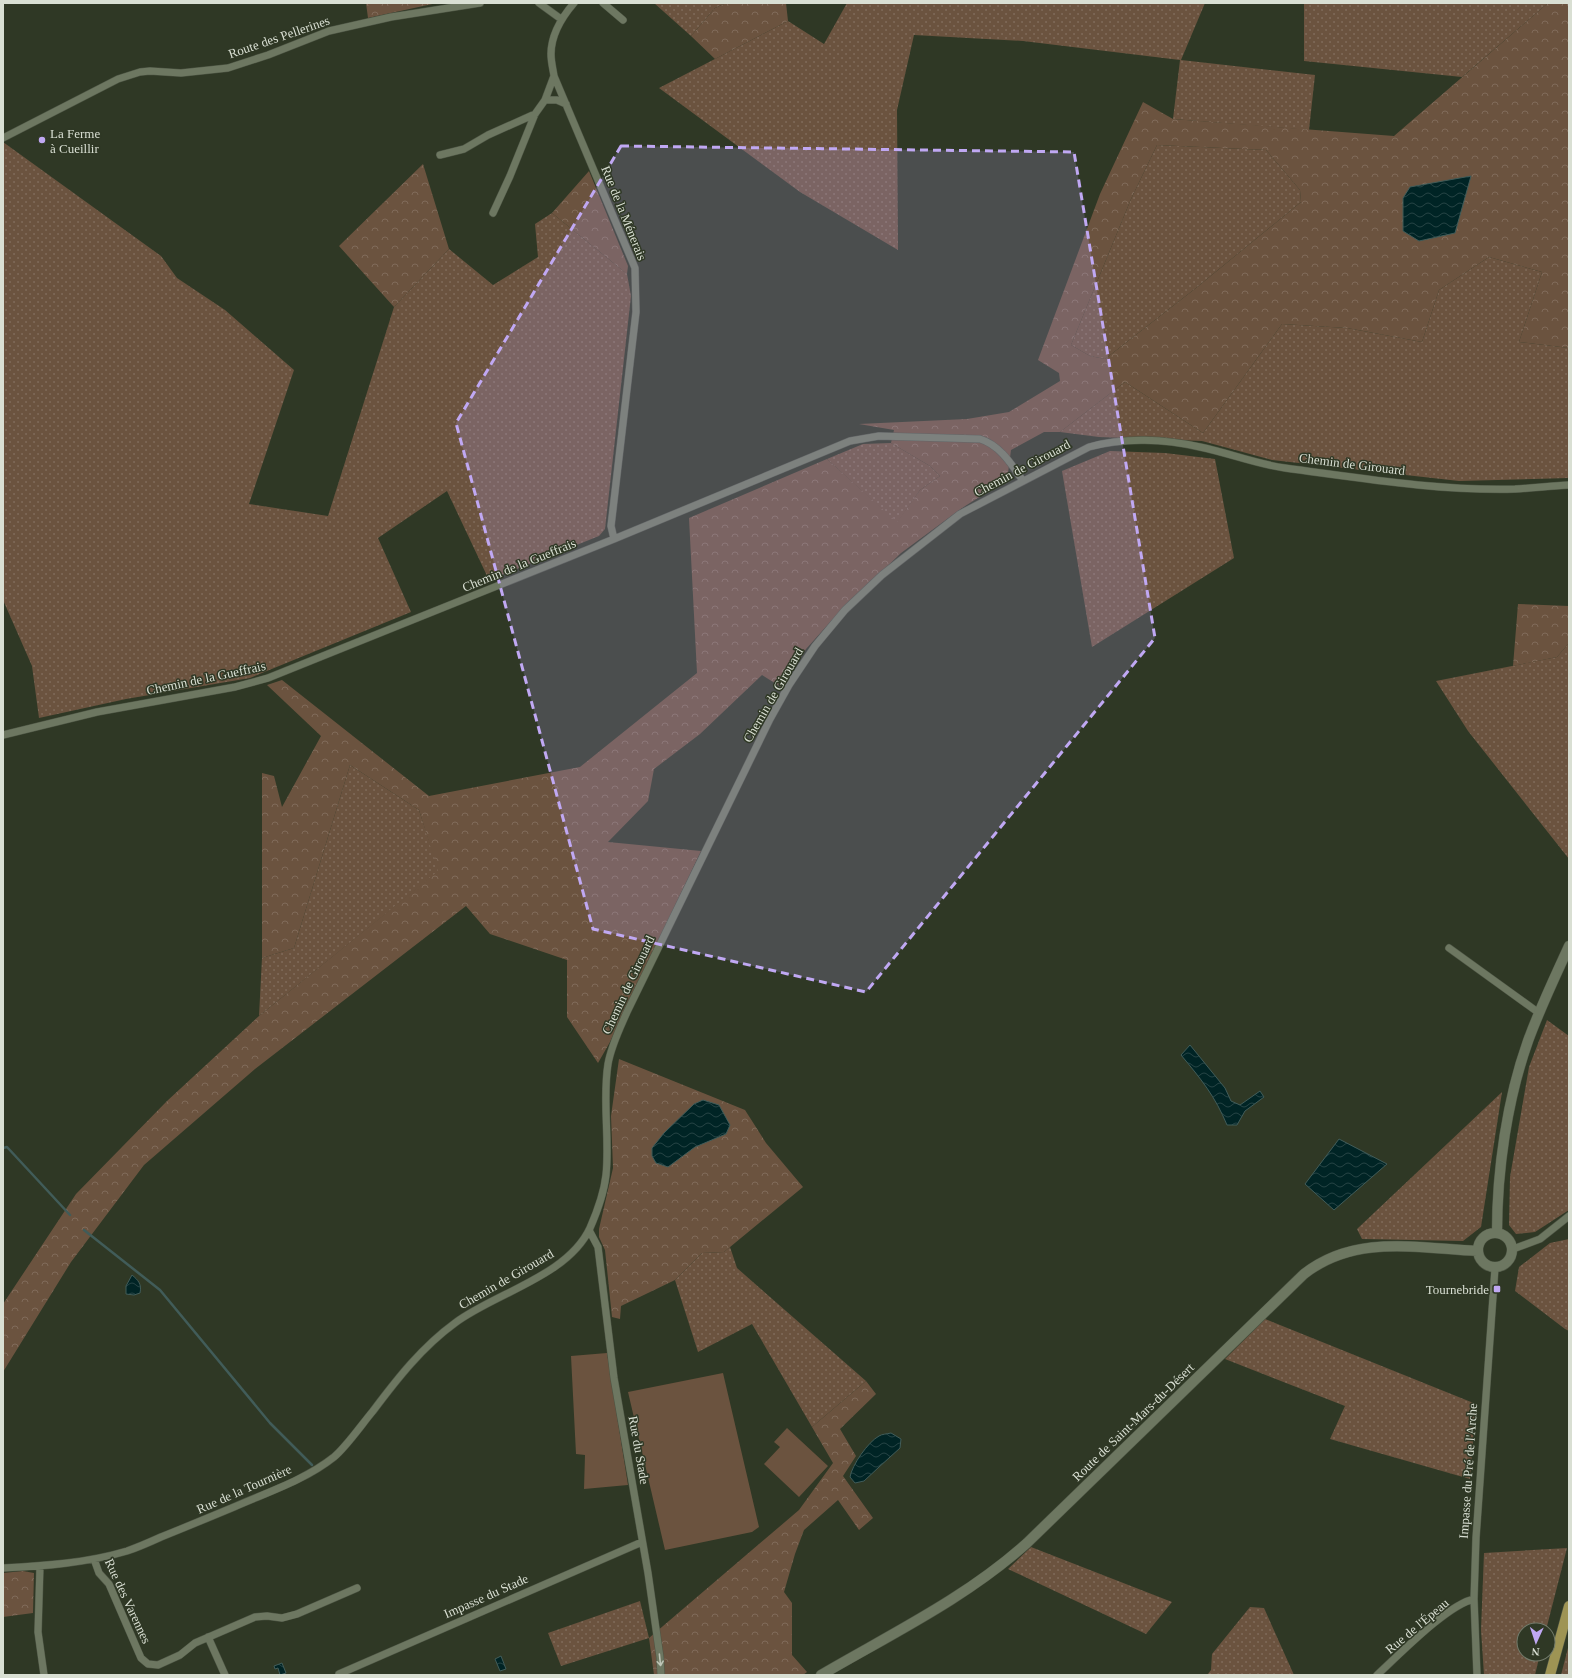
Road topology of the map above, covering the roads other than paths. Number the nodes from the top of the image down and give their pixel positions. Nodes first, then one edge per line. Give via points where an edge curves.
1 (480, 3) edge
2 (539, 3) edge
3 (574, 3) edge
4 (603, 3) edge
5 (561, 18) junction
6 (624, 20) dead end
7 (554, 76) junction
8 (545, 100) junction
9 (566, 104) junction
10 (535, 114) junction
11 (3, 138) edge
12 (440, 155) dead end
13 (493, 213) dead end
14 (1023, 481) junction
15 (1569, 485) edge
16 (614, 540) junction
17 (3, 735) edge
18 (1569, 946) edge
19 (1449, 948) dead end
20 (1539, 1012) junction
21 (1569, 1216) edge
22 (589, 1230) junction
23 (1497, 1233) junction
24 (1513, 1249) junction
25 (1477, 1251) junction
26 (1495, 1268) junction
27 (413, 1361) joint
28 (642, 1542) junction
29 (94, 1559) junction
30 (40, 1566) junction
31 (3, 1568) edge
32 (357, 1588) dead end
33 (1474, 1599) junction
34 (1569, 1606) edge
35 (208, 1637) junction
36 (339, 1674) dead end
37 (44, 1675) edge
38 (225, 1675) edge
39 (661, 1675) edge
40 (821, 1675) edge
41 (1377, 1675) edge
42 (1477, 1675) edge
43 (1550, 1675) edge

1 - 11 street, Route des Pellerines via 390,17 329,31 228,68 181,73 140,72 118,79
2 - 5 street
3 - 5 street, Rue de la Ménerais
4 - 6 street
5 - 7 street, Rue de la Ménerais via 551,54
7 - 8 street
7 - 9 street, Rue de la Ménerais
8 - 9 street via 557,100
8 - 10 street
9 - 16 street, Rue de la Ménerais via 634,268 636,312 612,526
10 - 12 street via 464,149
10 - 13 street
14 - 15 street, Chemin de Girouard via 1089,447 1107,441 1128,441 1168,442 1200,447 1274,466 1382,481 1507,489
14 - 16 street, Chemin de la Gueffrais via 999,450 980,439 886,436 865,438 842,444
14 - 22 street, Chemin de Girouard via 960,514 882,575 845,610 815,646 789,685 644,976 612,1048 606,1088 606,1176 599,1205
16 - 17 street, Chemin de la Gueffrais via 268,678 235,687 97,712
18 - 20 main road
19 - 20 street
20 - 23 main road via 1519,1068 1510,1109 1503,1149
21 - 24 street via 1540,1239
22 - 27 street, Chemin de Girouard via 580,1244 557,1265 465,1315 446,1329
22 - 28 street, Rue du Stade via 598,1247 614,1378
23 - 24 main road via 1508,1238
23 - 25 main road via 1485,1235
24 - 26 main road via 1506,1264
25 - 26 main road via 1481,1261
25 - 40 main road, Route de Saint-Mars-du-Désert via 1370,1247 1333,1256 1317,1264 998,1568 916,1620
26 - 33 street, Impasse du Pré de l'Arche
27 - 29 street, Rue de la Tournière via 335,1456 308,1473 283,1486 128,1550
28 - 36 street, Impasse du Stade
28 -> 39 street, Rue du Stade
29 - 30 street, Rue de la Tournière
29 - 35 street, Rue des Varennes via 99,1573 109,1584 141,1658 148,1664 158,1666
30 - 31 street
30 - 37 street via 38,1632
32 - 35 street, Rue des Varennes via 297,1614 282,1618 255,1617
33 - 41 street, Rue de l'Épeau via 1468,1600 1443,1616
33 - 42 street, Impasse du Pré de l'Arche
34 - 43 main road
35 - 38 street

